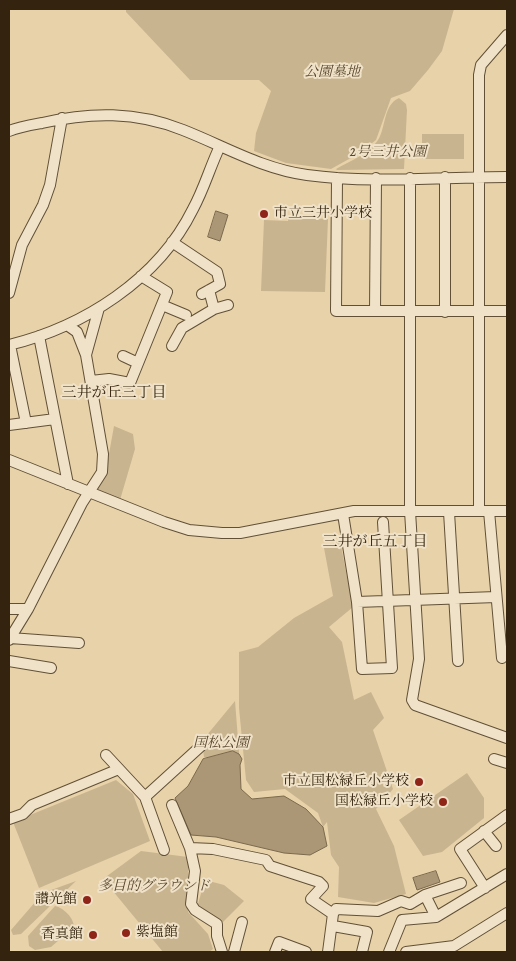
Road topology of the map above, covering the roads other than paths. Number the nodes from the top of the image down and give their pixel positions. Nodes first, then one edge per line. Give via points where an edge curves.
1 (507, 35) edge
2 (62, 118) junction
3 (9, 119) edge
4 (10, 131) edge
5 (220, 146) junction
6 (445, 177) junction
7 (478, 177) junction
8 (507, 177) edge
9 (336, 178) junction
10 (376, 178) junction
11 (410, 178) junction
12 (172, 242) junction
13 (141, 276) junction
14 (9, 293) edge
15 (162, 305) junction
16 (228, 305) dead end
17 (99, 308) junction
18 (214, 309) junction
19 (375, 311) junction
20 (410, 312) junction
21 (445, 312) junction
22 (478, 312) junction
23 (507, 312) edge
24 (186, 315) dead end
25 (67, 325) junction
26 (39, 336) junction
27 (9, 345) edge
28 (172, 346) dead end
29 (86, 356) junction
30 (123, 356) dead end
31 (138, 363) junction
32 (90, 381) junction
33 (13, 385) edge
34 (55, 419) junction
35 (26, 422) junction
36 (9, 425) edge
37 (9, 460) edge
38 (68, 484) junction
39 (90, 493) junction
40 (410, 511) junction
41 (484, 511) junction
42 (507, 511) edge
43 (449, 512) junction
44 (343, 514) junction
45 (383, 522) dead end
46 (496, 597) junction
47 (454, 598) junction
48 (416, 600) junction
49 (388, 601) junction
50 (357, 602) junction
51 (9, 609) edge
52 (28, 609) junction
53 (9, 639) edge
54 (79, 643) dead end
55 (502, 658) dead end
56 (9, 661) edge
57 (458, 661) dead end
58 (52, 668) dead end
59 (507, 738) edge
60 (201, 746) dead end
61 (106, 755) dead end
62 (494, 759) dead end
63 (507, 764) edge
64 (119, 769) junction
65 (145, 797) junction
66 (172, 805) dead end
67 (507, 816) edge
68 (9, 820) edge
69 (484, 831) junction
70 (496, 846) dead end
71 (190, 848) junction
72 (164, 850) dead end
73 (507, 874) edge
74 (461, 883) dead end
75 (485, 888) junction
76 (425, 895) junction
77 (507, 913) edge
78 (333, 914) junction
79 (436, 917) junction
80 (242, 922) dead end
81 (333, 926) junction
82 (218, 939) junction
83 (235, 949) edge
84 (222, 952) edge
85 (275, 952) edge
86 (306, 952) edge
87 (328, 952) edge
88 (353, 952) edge
89 (362, 952) edge
90 (389, 952) edge
91 (406, 952) edge

1 - 7 street via 481,64
2 - 4 street
2 - 5 street via 97,114 146,118
2 - 14 street via 50,184 22,245
3 - 4 street
5 - 9 street via 280,170
5 - 12 street via 193,211
6 - 7 street
6 - 11 street
6 - 21 street
7 - 8 street
7 - 22 street
9 - 10 street
9 - 19 street via 336,311
10 - 11 street
10 - 19 street
11 - 20 street
12 - 13 street
12 - 18 street via 217,272 220,284 206,292
13 - 15 street via 166,292
13 - 17 street
15 - 24 street
15 - 31 street
16 - 18 street
17 - 25 street
17 - 29 street
18 - 28 street via 182,328
19 - 20 street
20 - 21 street
20 - 40 street
21 - 22 street
22 - 23 street
22 - 41 street
25 - 26 street
25 - 29 street via 80,338
26 - 27 street
26 - 34 street
27 - 33 street
29 - 32 street
30 - 31 street
31 - 32 street via 130,384 109,379
32 - 39 street via 103,454 102,472
33 - 35 street
34 - 35 street
34 - 38 street
35 - 36 street
37 - 38 street
38 - 39 street
39 - 44 street via 181,528 215,534 240,533
39 - 52 street
40 - 43 street
40 - 44 street via 354,511
40 - 48 street
41 - 42 street
41 - 43 street
41 - 46 street
43 - 47 street
44 - 50 street
45 - 49 street
46 - 47 street
46 - 55 street
47 - 48 street
47 - 57 street
48 - 49 street
48 - 59 street via 420,659 412,700 416,705
49 - 50 street
49 - 50 street via 392,668 362,669
51 - 52 street
52 - 53 street
53 - 54 street
56 - 58 street
60 - 65 street
61 - 64 street
62 - 63 street
64 - 65 street
64 - 68 street via 32,805 23,814
65 - 72 street
66 - 71 street
67 - 69 street
69 - 70 street
69 - 75 street via 460,849
71 - 78 street via 213,849 266,860 270,866 319,882 323,886 311,899
71 - 82 street via 195,871 191,904 217,924
73 - 75 street
74 - 76 street
75 - 79 street
76 - 78 street via 410,904 401,901 378,911 336,909
76 - 79 street
77 - 91 street via 454,946
78 - 81 street
79 - 90 street via 402,920
80 - 83 street
81 - 87 street
81 - 89 street via 366,932
82 - 83 street
82 - 84 street
85 - 86 street via 279,942
88 - 89 street

